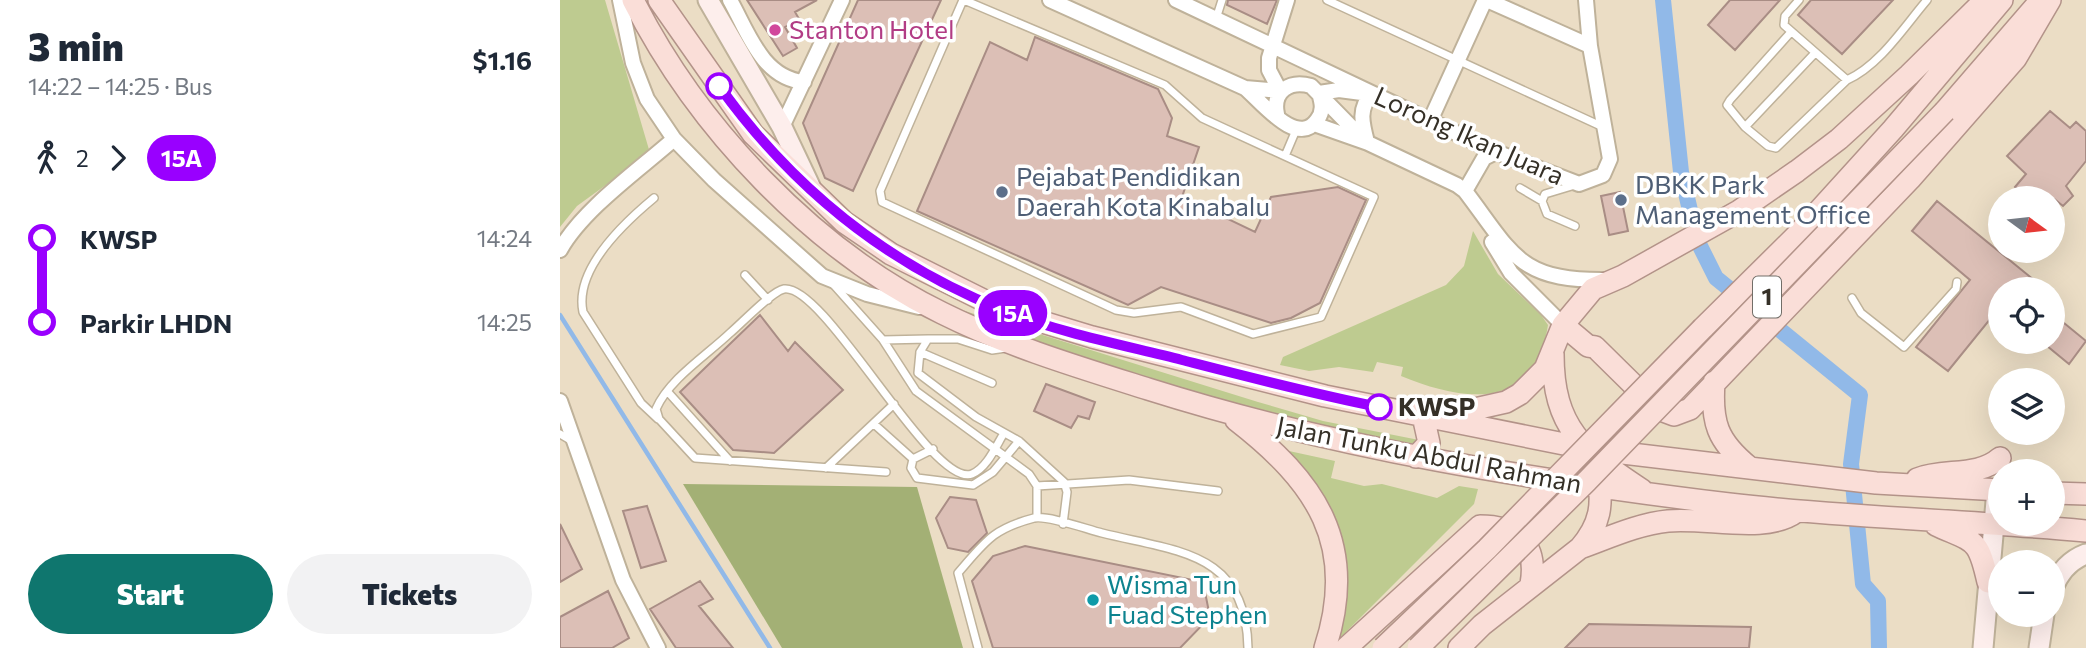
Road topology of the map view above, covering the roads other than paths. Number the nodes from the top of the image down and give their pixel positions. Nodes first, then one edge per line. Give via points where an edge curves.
1 (620, 0) edge
2 (633, 0) edge
3 (659, 0) edge
4 (708, 0) edge
5 (730, 0) edge
6 (842, 0) edge
7 (964, 0) edge
8 (1050, 0) edge
9 (1176, 0) edge
10 (1222, 0) edge
11 (1287, 0) edge
12 (1327, 0) edge
13 (1486, 0) edge
14 (1586, 0) edge
15 (1799, 0) edge
16 (1927, 0) edge
17 (2002, 0) edge
18 (2041, 0) edge
19 (2050, 0) edge
20 (1977, 4) edge
21 (1216, 19) junction
22 (1791, 32) junction
23 (1272, 46) junction
24 (1590, 47) junction
25 (1815, 53) junction
26 (1458, 60) junction
27 (1847, 80) junction
28 (804, 82) junction
29 (1245, 88) junction
30 (1280, 91) junction
31 (1319, 93) junction
32 (1373, 94) junction
33 (1276, 114) junction
34 (1430, 121) junction
35 (1314, 124) junction
36 (782, 127) junction
37 (1745, 127) junction
38 (1604, 128) junction
39 (1296, 130) junction
40 (674, 139) junction
41 (1368, 143) junction
42 (1496, 152) junction
43 (1285, 156) junction
44 (1579, 184) junction
45 (811, 188) junction
46 (1520, 188) dead end
47 (1467, 194) junction
48 (654, 198) dead end
49 (1542, 201) junction
50 (1575, 226) dead end
51 (560, 250) edge
52 (745, 275) dead end
53 (1611, 280) junction
54 (831, 281) junction
55 (1957, 282) dead end
56 (1852, 298) dead end
57 (768, 300) junction
58 (1583, 300) junction
59 (941, 313) junction
60 (1563, 325) junction
61 (928, 338) junction
62 (883, 340) junction
63 (1017, 346) junction
64 (1595, 347) junction
65 (920, 352) junction
66 (1553, 352) junction
67 (1714, 382) junction
68 (992, 383) dead end
69 (667, 391) junction
70 (560, 401) edge
71 (894, 404) junction
72 (1229, 415) junction
73 (1429, 418) junction
74 (659, 419) junction
75 (873, 424) junction
76 (560, 433) edge
77 (1004, 433) junction
78 (1019, 441) junction
79 (576, 443) junction
80 (995, 447) junction
81 (933, 449) junction
82 (1589, 449) junction
83 (1008, 457) junction
84 (1416, 457) junction
85 (2000, 458) dead end
86 (913, 459) junction
87 (730, 461) junction
88 (944, 466) junction
89 (1749, 467) junction
90 (826, 468) junction
91 (886, 472) dead end
92 (931, 479) junction
93 (1064, 482) junction
94 (1902, 485) junction
95 (1037, 486) junction
96 (1600, 486) junction
97 (1988, 489) edge
98 (1217, 491) dead end
99 (1646, 492) junction
100 (2065, 493) edge
101 (2086, 494) edge
102 (1801, 509) junction
103 (1037, 517) junction
104 (1924, 520) junction
105 (1988, 523) edge
106 (1063, 524) junction
107 (2065, 529) edge
108 (2086, 531) edge
109 (1580, 548) junction
110 (2086, 554) edge
111 (2065, 569) edge
112 (1988, 582) joint
113 (1531, 584) junction
114 (2042, 627) edge
115 (651, 645) edge
116 (978, 648) edge
117 (1248, 648) edge
118 (1325, 648) edge
119 (1346, 648) edge
120 (1383, 648) edge
121 (1418, 648) edge
122 (1459, 648) edge
123 (1983, 648) edge
124 (2039, 648) edge

1 - 40 street via 639,80
2 - 59 main road, Jalan Tunku Abdul Rahman via 687,91 765,182 850,255
3 - 45 main road, Jalan Tunku Abdul Rahman via 753,134
4 - 36 main road
5 - 28 street via 768,66 784,77
6 - 28 street
7 - 43 lane via 1165,85 1202,118
7 - 43 lane via 880,191 882,202 1116,310 1133,313 1181,307 1253,334 1321,317 1374,197
8 - 29 street
9 - 21 street, Lorong Ikan Juara
10 - 21 lane
11 - 23 street
12 - 26 lane
13 - 24 street
13 - 26 street
14 - 24 street, Lorong Ikan Juara
15 - 22 lane via 1783,20
16 - 27 lane via 1872,62
17 - 120 main road, 1, bridge via 1795,237 1488,549
18 - 121 main road, 1, bridge via 1945,111 1587,481
19 - 67 main road via 2016,58 1910,179
20 - 53 main road via 1839,139 1739,211
21 - 23 street, Lorong Ikan Juara
22 - 25 lane
22 - 37 lane via 1727,105
23 - 30 street via 1269,70
23 - 32 street, Lorong Ikan Juara
24 - 38 street, Lorong Ikan Juara
25 - 27 lane
25 - 37 lane
26 - 34 street
26 - 38 lane
27 - 37 lane via 1776,148
28 - 36 street
29 - 30 street
29 - 33 street
30 - 31 street via 1300,83
30 - 33 street
31 - 32 street
31 - 35 street via 1322,111
31 - 41 street
32 - 34 street, Lorong Ikan Juara
32 - 41 street via 1362,111
33 - 39 street
34 - 42 street, Lorong Ikan Juara
35 - 39 street
35 - 41 street
36 - 45 main road
38 - 44 street, Lorong Ikan Juara via 1610,159 1607,170
39 - 43 lane
40 - 51 street via 589,215
40 - 54 street via 729,195
41 - 47 street
42 - 44 street, Lorong Ikan Juara
42 - 47 street via 1484,159
44 - 49 lane via 1545,194
45 - 73 main road, Jalan Tunku Abdul Rahman via 844,222 891,254 1003,310 1130,347
46 - 49 lane
47 - 53 street via 1506,248 1530,268 1570,279
47 - 60 street via 1511,273
48 - 74 lane via 625,222 605,247 581,300 589,321 641,403
49 - 50 lane via 1547,214
52 - 57 lane
53 - 58 main road
54 - 59 street
54 - 62 lane
55 - 56 lane via 1956,289 1904,347 1861,313
57 - 69 lane
57 - 71 lane via 780,289 791,289 804,298
58 - 60 main road
58 - 64 main road via 1585,327
59 - 63 main road, Jalan Tunku Abdul Rahman
60 - 64 main road
60 - 66 main road
61 - 62 lane
61 - 63 lane via 958,339 992,350
61 - 65 lane
62 - 80 lane via 916,391
63 - 72 main road, Jalan Tunku Abdul Rahman
64 - 67 main road via 1665,413 1690,409
65 - 68 lane
65 - 77 lane via 918,373
66 - 73 main road via 1545,369 1506,402
66 - 82 main road via 1553,386 1559,407 1569,429
67 - 89 main road via 1714,423 1730,450
69 - 74 lane via 656,409
69 - 87 lane
70 - 79 street
71 - 75 lane
71 - 81 lane
72 - 84 main road, Jalan Tunku Abdul Rahman
72 - 118 main road via 1277,452 1309,489 1325,518 1338,569 1333,623
73 - 82 main road, Jalan Tunku Abdul Rahman
73 - 84 main road via 1429,443
74 - 87 lane via 695,458
75 - 86 lane
75 - 90 lane
76 - 79 lane
77 - 78 lane
77 - 80 lane
78 - 83 lane
78 - 93 lane
79 - 115 street via 623,580
80 - 83 lane
80 - 88 lane via 974,473 964,475
81 - 86 lane
81 - 88 lane
82 - 89 main road, Jalan Tunku Abdul Rahman
82 - 96 main road
82 - 99 main road
83 - 92 lane via 973,485
83 - 95 lane
84 - 96 main road, Jalan Tunku Abdul Rahman
85 - 94 main road via 1979,470 1924,476
86 - 92 lane via 913,474
87 - 90 lane
88 - 92 lane
89 - 94 main road, Jalan Tunku Abdul Rahman
90 - 91 lane
93 - 95 lane
93 - 98 lane via 1129,480
93 - 106 lane
94 - 97 main road, Jalan Tunku Abdul Rahman
95 - 103 lane
96 - 99 main road, Jalan Tunku Abdul Rahman
96 - 109 main road via 1601,516
99 - 102 main road, Jalan Tunku Abdul Rahman
100 - 101 main road
102 - 104 main road, Jalan Tunku Abdul Rahman
102 - 109 main road via 1786,520 1666,521
103 - 106 lane
103 - 116 lane via 994,533 958,573
104 - 105 main road, Jalan Tunku Abdul Rahman
104 - 112 main road via 1976,544 1982,551
106 - 117 lane via 1203,558 1233,584 1248,627
107 - 108 main road, Jalan Tunku Abdul Rahman
109 - 113 main road
110 - 111 main road
112 - 123 main road
113 - 119 main road via 1534,567 1520,535 1501,526 1480,526
113 - 122 main road
114 - 124 main road

